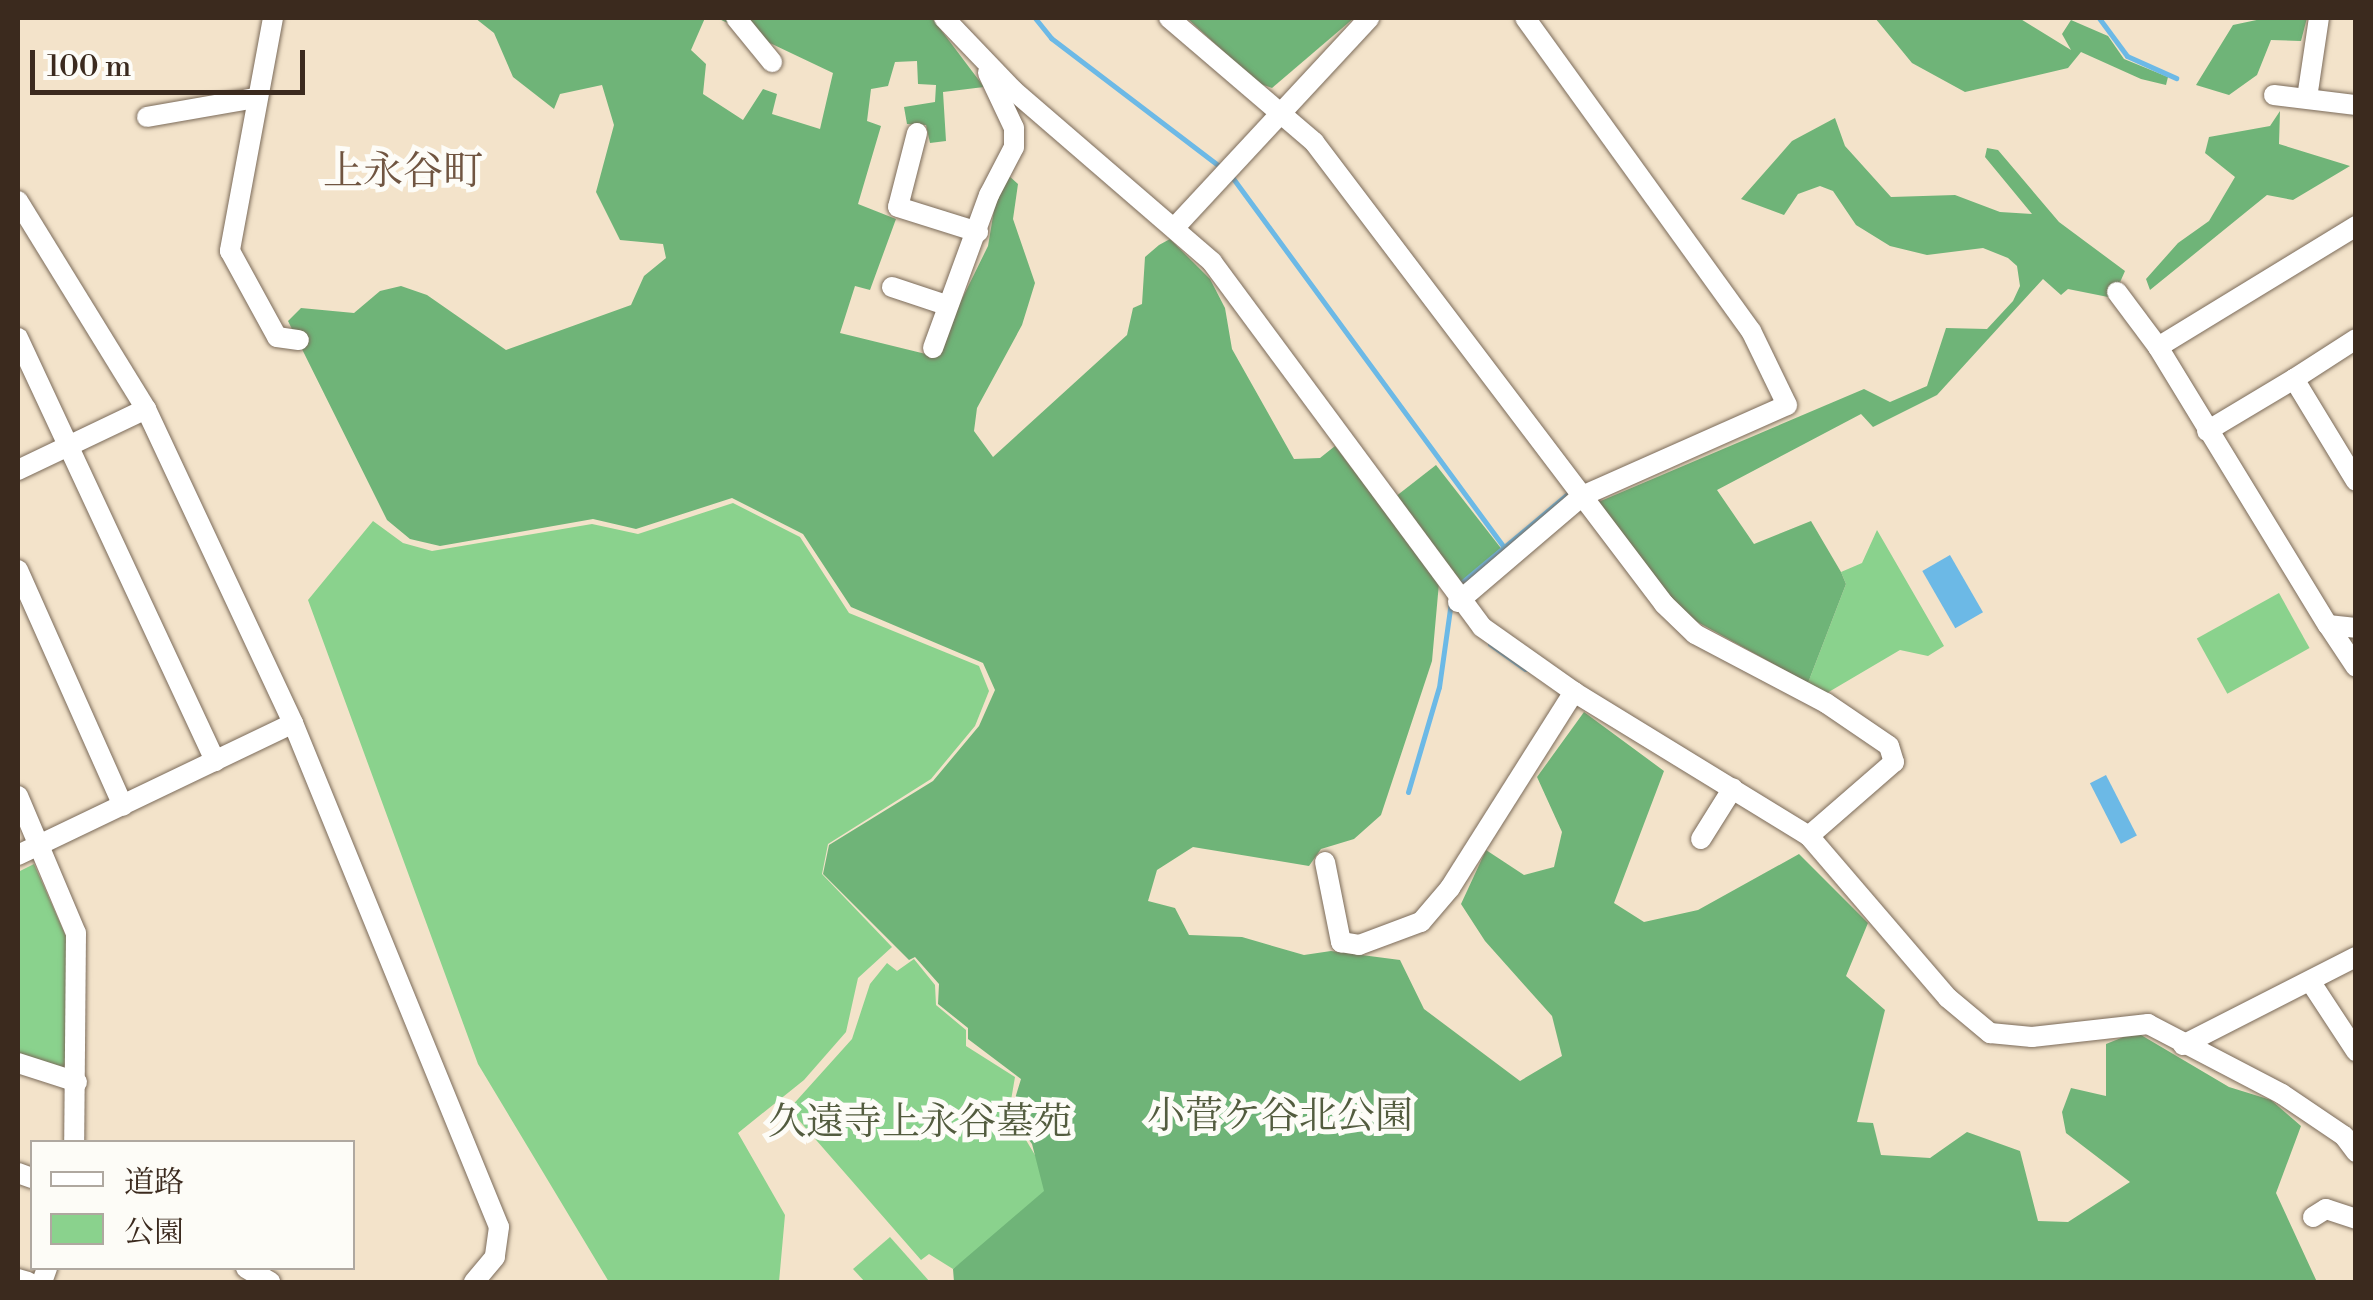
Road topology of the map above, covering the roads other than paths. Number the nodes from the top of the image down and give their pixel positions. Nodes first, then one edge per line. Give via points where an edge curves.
1 (273, 18) edge
2 (736, 18) edge
3 (944, 18) edge
4 (1169, 18) edge
5 (1369, 18) edge
6 (1525, 18) edge
7 (2319, 18) edge
8 (982, 60) junction
9 (772, 62) dead end
10 (2274, 96) dead end
11 (256, 98) junction
12 (2307, 98) junction
13 (2356, 105) edge
14 (1277, 112) junction
15 (147, 117) dead end
16 (917, 133) dead end
17 (18, 200) edge
18 (1176, 226) junction
19 (2356, 226) edge
20 (978, 232) junction
21 (892, 287) dead end
22 (2117, 292) dead end
23 (946, 305) junction
24 (18, 338) edge
25 (2356, 339) edge
26 (299, 340) dead end
27 (933, 348) dead end
28 (2158, 348) junction
29 (2294, 379) junction
30 (146, 409) junction
31 (2207, 431) junction
32 (68, 446) junction
33 (18, 470) edge
34 (2356, 481) edge
35 (1582, 496) junction
36 (18, 570) edge
37 (1455, 597) junction
38 (2328, 625) junction
39 (2356, 628) edge
40 (2356, 667) edge
41 (1574, 692) junction
42 (293, 723) junction
43 (215, 761) junction
44 (1733, 788) junction
45 (18, 796) edge
46 (122, 806) junction
47 (1809, 836) junction
48 (1701, 839) dead end
49 (40, 845) junction
50 (18, 855) edge
51 (1325, 862) dead end
52 (2356, 958) edge
53 (2310, 981) junction
54 (2183, 1045) junction
55 (2356, 1051) edge
56 (18, 1063) edge
57 (76, 1082) junction
58 (2352, 1139) edge
59 (74, 1140) edge
60 (2313, 1217) dead end
61 (2356, 1219) edge
62 (18, 1279) edge
63 (28, 1282) edge
64 (474, 1282) edge

1 - 11 street
2 - 9 street
3 - 8 street
4 - 14 street
5 - 14 street
6 - 35 street via 1751,331 1787,405
7 - 12 street
8 - 18 street
8 - 20 street via 1014,128 1014,146
10 - 12 street
11 - 15 street
11 - 26 street via 230,252 277,337
12 - 13 street
14 - 18 street
14 - 35 street via 1314,142
16 - 20 street via 898,207
17 - 30 street
18 - 37 street via 1212,262
19 - 28 street
20 - 23 street
21 - 23 street
22 - 28 street
23 - 27 street
24 - 32 street
25 - 29 street
28 - 31 street
29 - 31 street
29 - 34 street
30 - 32 street
30 - 42 street
31 - 38 street
32 - 33 street
32 - 43 street
35 - 37 street
35 - 47 street via 1634,570 1695,634 1826,703 1889,746 1894,762
36 - 46 street
37 - 41 street via 1508,648
38 - 39 street
38 - 40 street
41 - 44 street
41 - 51 street via 1450,888 1420,922 1360,945 1341,942
42 - 43 street
42 - 64 street via 500,1227 495,1257
43 - 46 street
44 - 47 street
44 - 48 street
45 - 49 street
46 - 49 street
47 - 54 street via 1948,998 1990,1033 2032,1037 2132,1022
49 - 50 street
49 - 57 street via 76,933
52 - 53 street
53 - 54 street
53 - 55 street
54 - 58 street via 2282,1094
56 - 57 street
57 - 59 street
60 - 61 street via 2326,1209
62 - 63 street

